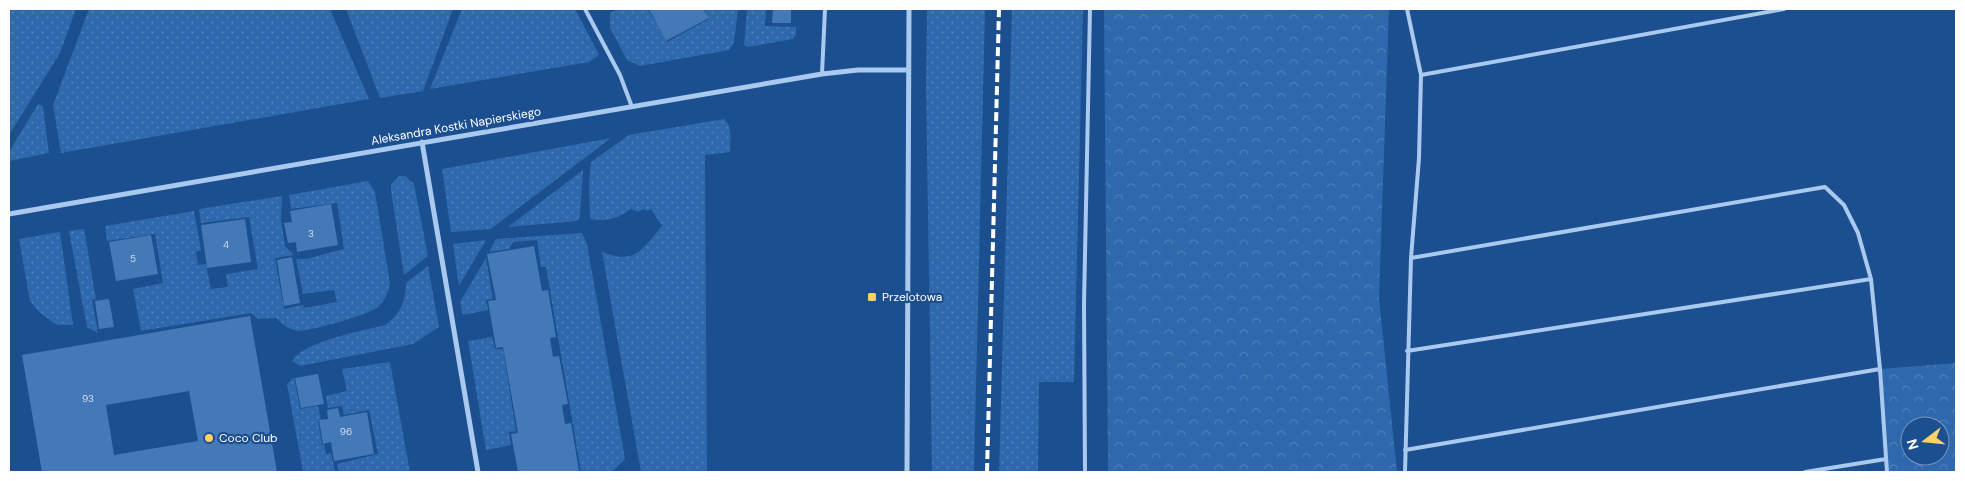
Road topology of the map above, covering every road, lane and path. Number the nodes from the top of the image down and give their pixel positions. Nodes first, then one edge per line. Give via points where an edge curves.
1 (585, 9) edge
2 (825, 9) edge
3 (910, 9) edge
4 (1090, 9) edge
5 (1407, 9) edge
6 (1784, 9) edge
7 (908, 70) junction
8 (822, 74) junction
9 (1421, 75) junction
10 (632, 107) junction
11 (422, 142) junction
12 (9, 214) edge
13 (1411, 258) junction
14 (1870, 280) junction
15 (1407, 351) junction
16 (1880, 369) junction
17 (1405, 450) junction
18 (1886, 459) junction
19 (478, 472) edge
20 (907, 472) edge
21 (1085, 472) edge
22 (1404, 472) edge
23 (1805, 472) edge
24 (1887, 472) edge

1 - 10 lane via 620,75
2 - 8 lane
3 - 7 street
4 - 21 lane via 1084,304
5 - 9 lane
6 - 9 lane
7 - 8 street, Aleksandra Kostki Napierskiego
7 - 20 street
8 - 10 street, Aleksandra Kostki Napierskiego
9 - 13 lane via 1419,158
10 - 11 street, Aleksandra Kostki Napierskiego
11 - 12 street, Aleksandra Kostki Napierskiego
11 - 19 street
13 - 14 lane via 1825,187 1844,205 1858,233
13 - 15 lane
14 - 15 lane
14 - 16 lane
15 - 17 lane
16 - 17 lane
16 - 18 lane
17 - 22 lane
18 - 23 lane
18 - 24 lane

